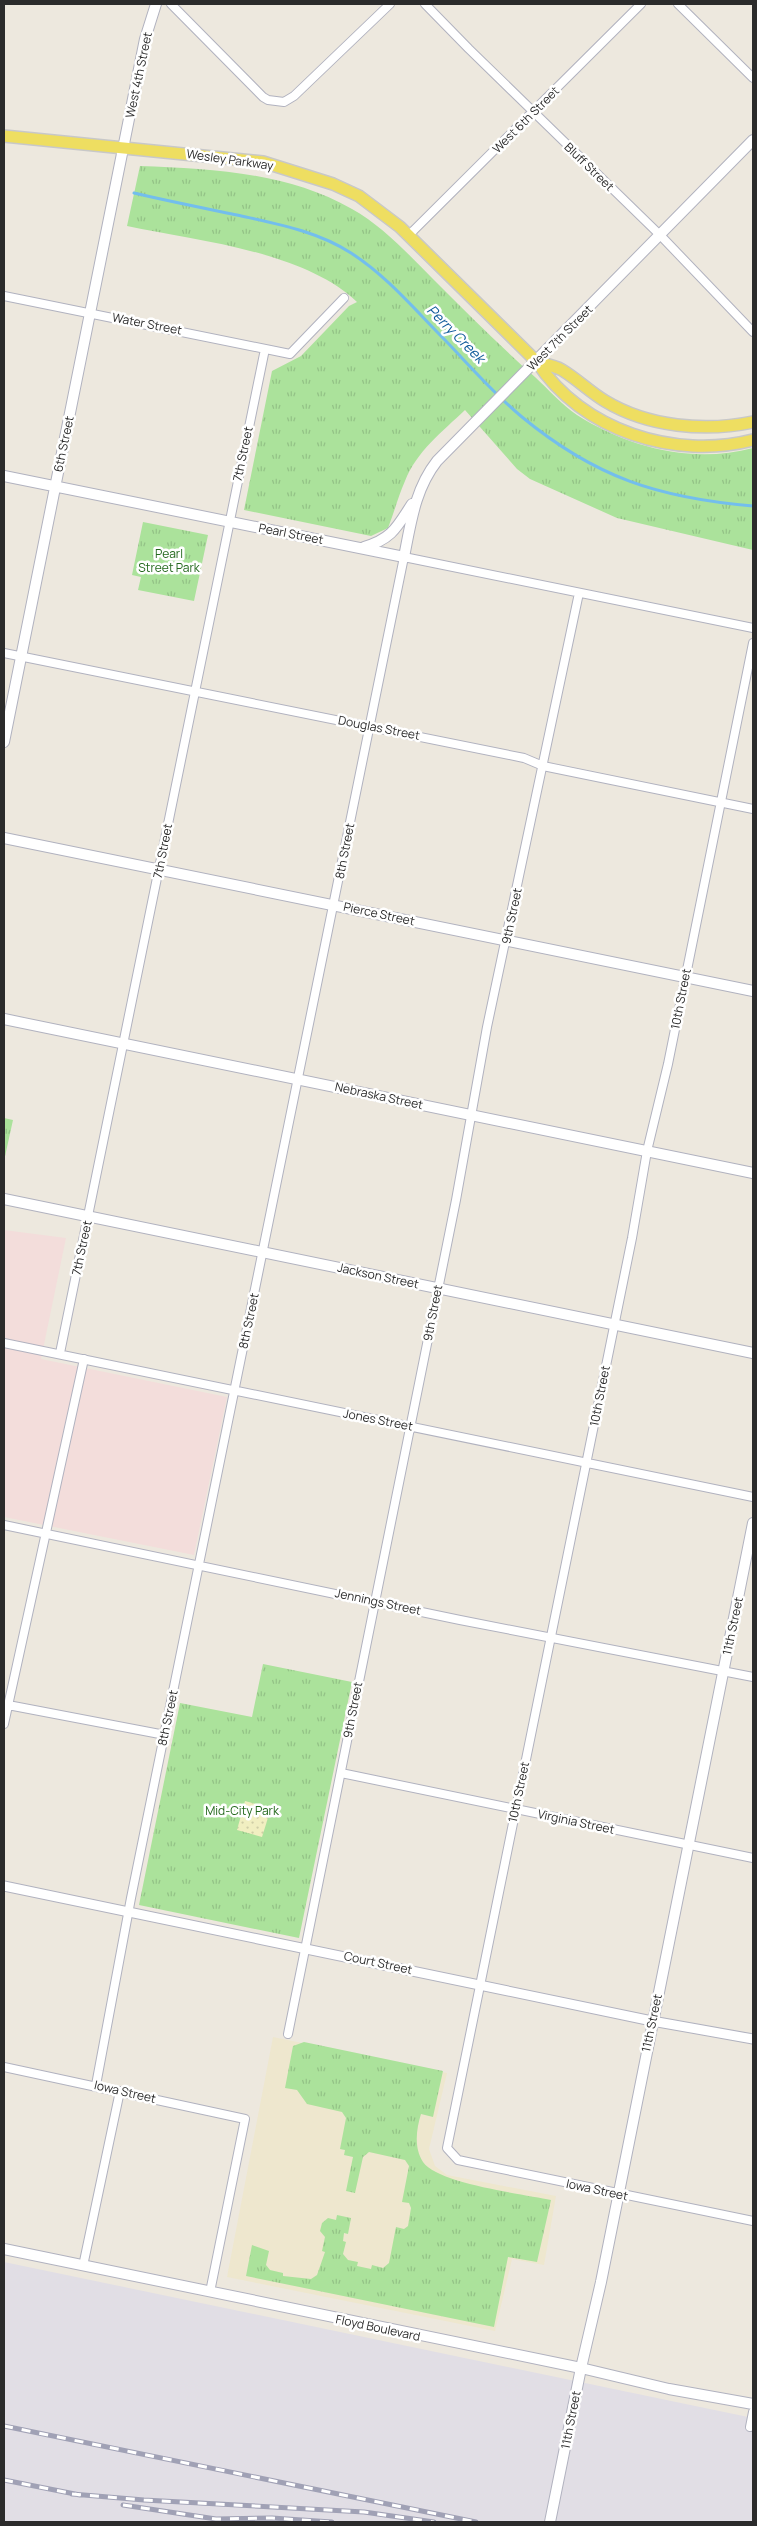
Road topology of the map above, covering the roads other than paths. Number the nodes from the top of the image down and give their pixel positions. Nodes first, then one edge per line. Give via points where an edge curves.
1 (156, 4) edge
2 (171, 4) edge
3 (390, 4) edge
4 (425, 4) edge
5 (641, 4) edge
6 (678, 4) edge
7 (753, 78) edge
8 (533, 113) junction
9 (4, 136) edge
10 (753, 140) edge
11 (124, 147) junction
12 (409, 235) junction
13 (661, 236) junction
14 (4, 296) edge
15 (344, 298) dead end
16 (91, 313) junction
17 (753, 332) edge
18 (265, 349) junction
19 (537, 362) junction
20 (753, 422) edge
21 (753, 440) edge
22 (4, 476) edge
23 (55, 486) junction
24 (416, 499) junction
25 (230, 522) junction
26 (361, 548) junction
27 (404, 557) junction
28 (579, 593) junction
29 (753, 628) edge
30 (753, 643) edge
31 (4, 652) edge
32 (21, 656) junction
33 (195, 691) junction
34 (369, 727) junction
35 (4, 742) edge
36 (543, 766) junction
37 (721, 803) junction
38 (753, 809) edge
39 (4, 838) edge
40 (159, 870) junction
41 (334, 905) junction
42 (507, 942) junction
43 (685, 977) junction
44 (753, 991) edge
45 (4, 1019) edge
46 (123, 1043) junction
47 (299, 1079) junction
48 (470, 1114) junction
49 (647, 1151) junction
50 (753, 1173) edge
51 (4, 1199) edge
52 (89, 1217) junction
53 (263, 1252) junction
54 (439, 1288) junction
55 (615, 1324) junction
56 (4, 1342) edge
57 (60, 1353) junction
58 (753, 1353) edge
59 (84, 1358) junction
60 (234, 1390) junction
61 (410, 1427) junction
62 (587, 1462) junction
63 (753, 1497) edge
64 (753, 1524) edge
65 (4, 1525) edge
66 (46, 1533) junction
67 (199, 1564) junction
68 (375, 1601) junction
69 (551, 1637) junction
70 (724, 1670) junction
71 (753, 1676) edge
72 (8, 1705) junction
73 (4, 1724) edge
74 (165, 1735) junction
75 (341, 1773) junction
76 (516, 1810) junction
77 (688, 1846) junction
78 (753, 1858) edge
79 (4, 1886) edge
80 (129, 1912) junction
81 (305, 1948) junction
82 (480, 1985) junction
83 (652, 2021) junction
84 (288, 2034) dead end
85 (753, 2039) edge
86 (4, 2067) edge
87 (96, 2086) junction
88 (120, 2091) junction
89 (447, 2148) joint
90 (618, 2195) junction
91 (753, 2221) edge
92 (4, 2249) edge
93 (83, 2266) junction
94 (210, 2292) junction
95 (581, 2368) junction
96 (753, 2404) edge
97 (753, 2412) edge
98 (750, 2427) dead end
99 (550, 2522) edge

1 - 11 main road, West 4th Street via 145,39
2 - 3 street via 263,97 284,102
4 - 8 street, Bluff Street
5 - 8 street, West 6th Street
6 - 7 street
8 - 12 street, West 6th Street
8 - 13 street, Bluff Street
9 - 11 main road, Wesley Parkway
10 - 13 main road, West 7th Street
11 - 12 main road, Wesley Parkway via 263,162 304,174 359,196
11 - 16 main road, 6th Street
12 - 19 main road, Wesley Parkway
13 - 17 street, Bluff Street
13 - 19 main road, West 7th Street
14 - 16 street, Water Street
15 - 18 street, Water Street via 290,354
16 - 18 street, Water Street
16 - 23 main road, 6th Street
18 - 25 street, 7th Street
19 - 20 main road, Wesley Parkway via 561,369 624,412 643,418 706,426
19 - 21 main road, Wesley Parkway via 549,381 576,404 622,430 675,445 708,447
19 - 24 main road, West 7th Street via 427,473
22 - 23 main road, Pearl Street
23 - 25 main road, Pearl Street
23 - 32 main road, 6th Street
24 - 26 main road via 392,534 381,542
24 - 27 main road, West 7th Street
25 - 26 main road, Pearl Street
25 - 33 street, 7th Street
26 - 27 main road, Pearl Street
27 - 28 street, Pearl Street
27 - 34 street, 8th Street
28 - 29 street, Pearl Street
28 - 36 street, 9th Street
30 - 37 street, 10th Street
31 - 32 street, Douglas Street
32 - 33 street, Douglas Street
32 - 35 main road, 6th Street
33 - 34 street, Douglas Street
33 - 40 street, 7th Street
34 - 36 street, Douglas Street via 524,758
34 - 41 street, 8th Street
36 - 37 street, Douglas Street
36 - 42 street, 9th Street
37 - 38 street, Douglas Street
37 - 43 street, 10th Street
39 - 40 main road, Pierce Street
40 - 41 main road, Pierce Street
40 - 46 street, 7th Street
41 - 42 main road, Pierce Street
41 - 47 street, 8th Street
42 - 43 main road, Pierce Street
42 - 48 street, 9th Street
43 - 44 main road, Pierce Street
43 - 49 street, 10th Street
45 - 46 main road, Nebraska Street
46 - 47 main road, Nebraska Street
46 - 52 street, 7th Street
47 - 48 main road, Nebraska Street
47 - 53 street, 8th Street
48 - 49 main road, Nebraska Street
48 - 54 street, 9th Street
49 - 50 main road, Nebraska Street
49 - 55 street, 10th Street
51 - 52 main road, Jackson Street
52 - 53 main road, Jackson Street
52 - 57 street, 7th Street
53 - 54 main road, Jackson Street
53 - 60 street, 8th Street
54 - 55 main road, Jackson Street
54 - 61 street, 9th Street
55 - 58 main road, Jackson Street
55 - 62 street, 10th Street
56 - 57 street, Jones Street
57 - 59 street, Jones Street
59 - 60 street, Jones Street
59 - 66 street
60 - 61 street, Jones Street
60 - 67 street, 8th Street
61 - 62 street, Jones Street
61 - 68 street, 9th Street
62 - 63 street, Jones Street
62 - 69 street, 10th Street
64 - 70 main road, 11th Street
65 - 66 street, Jennings Street
66 - 67 street, Jennings Street
66 - 72 street
67 - 68 street, Jennings Street
67 - 74 street, 8th Street
68 - 69 street, Jennings Street
68 - 75 street, 9th Street
69 - 70 street, Jennings Street
69 - 76 street, 10th Street
70 - 71 street, Jennings Street
70 - 77 main road, 11th Street
72 - 73 street
72 - 74 street
74 - 80 street, 8th Street
75 - 76 street, Virginia Street
75 - 81 street, 9th Street
76 - 77 street, Virginia Street
76 - 82 street, 10th Street
77 - 78 street, Virginia Street
77 - 83 main road, 11th Street
79 - 80 street, Court Street
80 - 81 street, Court Street
80 - 87 street, 8th Street
81 - 82 street, Court Street
81 - 84 street, 9th Street
82 - 83 street, Court Street
82 - 89 street, 10th Street
83 - 85 street, Court Street
83 - 90 main road, 11th Street
86 - 87 street, Iowa Street
87 - 88 street, Iowa Street
88 - 93 street
88 - 94 street, Iowa Street via 245,2119
89 - 90 street, Iowa Street via 458,2160
90 - 91 street, Iowa Street
90 - 95 main road, 11th Street
92 - 93 main road, Floyd Boulevard
93 - 94 main road, Floyd Boulevard
94 - 95 main road, Floyd Boulevard
95 - 96 main road, Floyd Boulevard via 669,2389
95 - 99 main road, 11th Street
97 - 98 street

